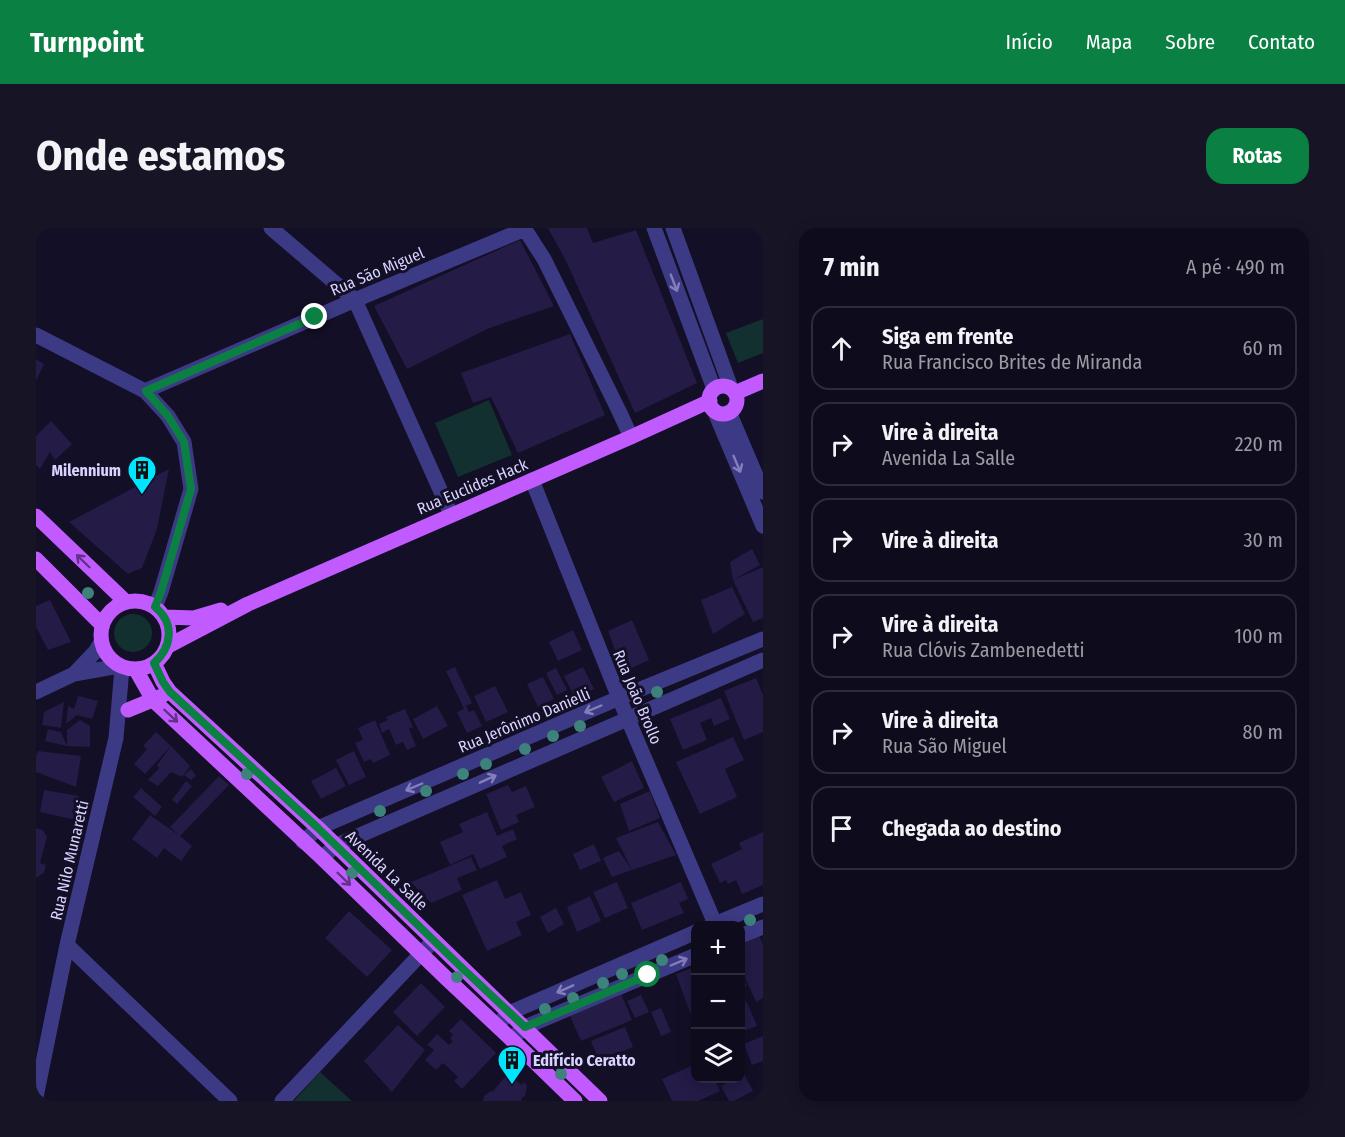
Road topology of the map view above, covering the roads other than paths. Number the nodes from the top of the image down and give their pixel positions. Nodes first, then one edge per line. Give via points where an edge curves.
1 (271, 228) edge
2 (525, 228) edge
3 (674, 230) edge
4 (656, 234) edge
5 (355, 300) junction
6 (36, 335) edge
7 (763, 381) edge
8 (146, 391) junction
9 (733, 391) junction
10 (717, 403) junction
11 (631, 437) junction
12 (532, 480) junction
13 (756, 487) edge
14 (451, 514) junction
15 (36, 516) edge
16 (763, 526) edge
17 (36, 558) edge
18 (125, 601) junction
19 (248, 604) junction
20 (160, 612) junction
21 (102, 625) junction
22 (763, 639) edge
23 (101, 642) junction
24 (168, 646) junction
25 (728, 653) junction
26 (763, 660) edge
27 (154, 663) junction
28 (128, 668) junction
29 (737, 671) junction
30 (74, 674) junction
31 (678, 674) junction
32 (36, 692) edge
33 (170, 692) junction
34 (687, 693) junction
35 (619, 698) junction
36 (153, 700) junction
37 (128, 710) junction
38 (628, 719) junction
39 (534, 735) junction
40 (116, 738) junction
41 (544, 755) junction
42 (442, 775) junction
43 (452, 795) junction
44 (318, 828) junction
45 (303, 842) junction
46 (335, 846) junction
47 (322, 858) junction
48 (763, 904) edge
49 (712, 921) edge
50 (723, 921) edge
51 (763, 927) edge
52 (691, 934) edge
53 (745, 934) edge
54 (434, 940) junction
55 (67, 945) junction
56 (421, 953) junction
57 (640, 956) junction
58 (691, 957) edge
59 (648, 975) junction
60 (586, 979) junction
61 (594, 998) junction
62 (509, 1013) junction
63 (496, 1025) junction
64 (525, 1027) junction
65 (512, 1039) junction
66 (36, 1097) edge
67 (230, 1101) edge
68 (282, 1101) edge
69 (575, 1101) edge
70 (600, 1101) edge

1 - 5 street
2 - 5 street, Rua São Miguel
2 - 11 street
3 - 4 street
3 - 9 street
4 -> 10 street
5 - 8 street, Rua São Miguel
5 - 14 street
6 - 8 street
7 - 9 main road
8 - 20 street via 184,442 191,489 161,592
9 - 10 main road, Rua Euclides Hack via 718,387
9 - 10 main road via 736,406
10 - 11 main road, Rua Euclides Hack
10 - 13 street
11 - 12 main road, Rua Euclides Hack
12 - 14 main road, Rua Euclides Hack
12 - 35 street, Rua João Brollo
13 - 16 street
14 - 19 main road, Rua Euclides Hack
18 -> 15 main road
17 - 21 main road
18 - 20 main road via 139,600
18 - 21 main road via 110,610
19 - 20 main road, Rua Euclides Hack via 194,618
19 - 24 main road, Rua Euclides Hack
20 - 24 main road via 169,631
21 - 23 main road
22 - 25 street, Rua Jerônimo Danielli
23 - 28 main road via 109,657
23 - 30 street
24 - 27 main road
25 - 29 street
25 - 31 street, Rua Jerônimo Danielli
26 - 29 street
27 - 28 main road
27 - 33 main road, Avenida La Salle
28 - 30 street
28 - 36 main road
28 - 37 street, Rua Nilo Munaretti
28 - 40 street, Rua Nilo Munaretti
29 - 34 street
30 - 32 street
31 - 34 street
31 - 35 street, Rua Jerônimo Danielli
33 - 36 main road
33 - 44 main road, Avenida La Salle
34 - 38 street
35 - 38 street, Rua João Brollo
35 -> 39 street, Rua Jerônimo Danielli
36 - 37 main road
36 -> 45 main road
37 - 40 street, Rua Nilo Munaretti
38 - 41 street
38 - 49 street, Rua João Brollo
39 - 41 street
39 - 42 street, Rua Jerônimo Danielli
40 - 55 street, Rua Nilo Munaretti
43 -> 41 street
42 - 43 street
42 -> 44 street, Rua Jerônimo Danielli
43 - 46 street
44 - 45 street, Rua Jerônimo Danielli
44 - 46 main road, Avenida La Salle
45 - 47 main road
46 - 47 street
46 - 54 main road, Avenida La Salle
47 -> 56 main road
48 - 50 street
51 - 53 street
52 - 57 street
54 - 56 street
54 - 62 main road, Avenida La Salle
55 - 66 street, Rua Nilo Munaretti
55 - 67 street
56 - 63 main road
56 - 68 street
57 - 59 street
57 - 60 street
59 -> 58 street
59 - 61 street
60 - 61 street
60 -> 62 street
61 - 64 street
62 - 63 street
62 - 64 main road, Avenida La Salle
63 - 65 main road
64 - 65 street
64 - 70 main road, Avenida La Salle
65 - 69 main road

